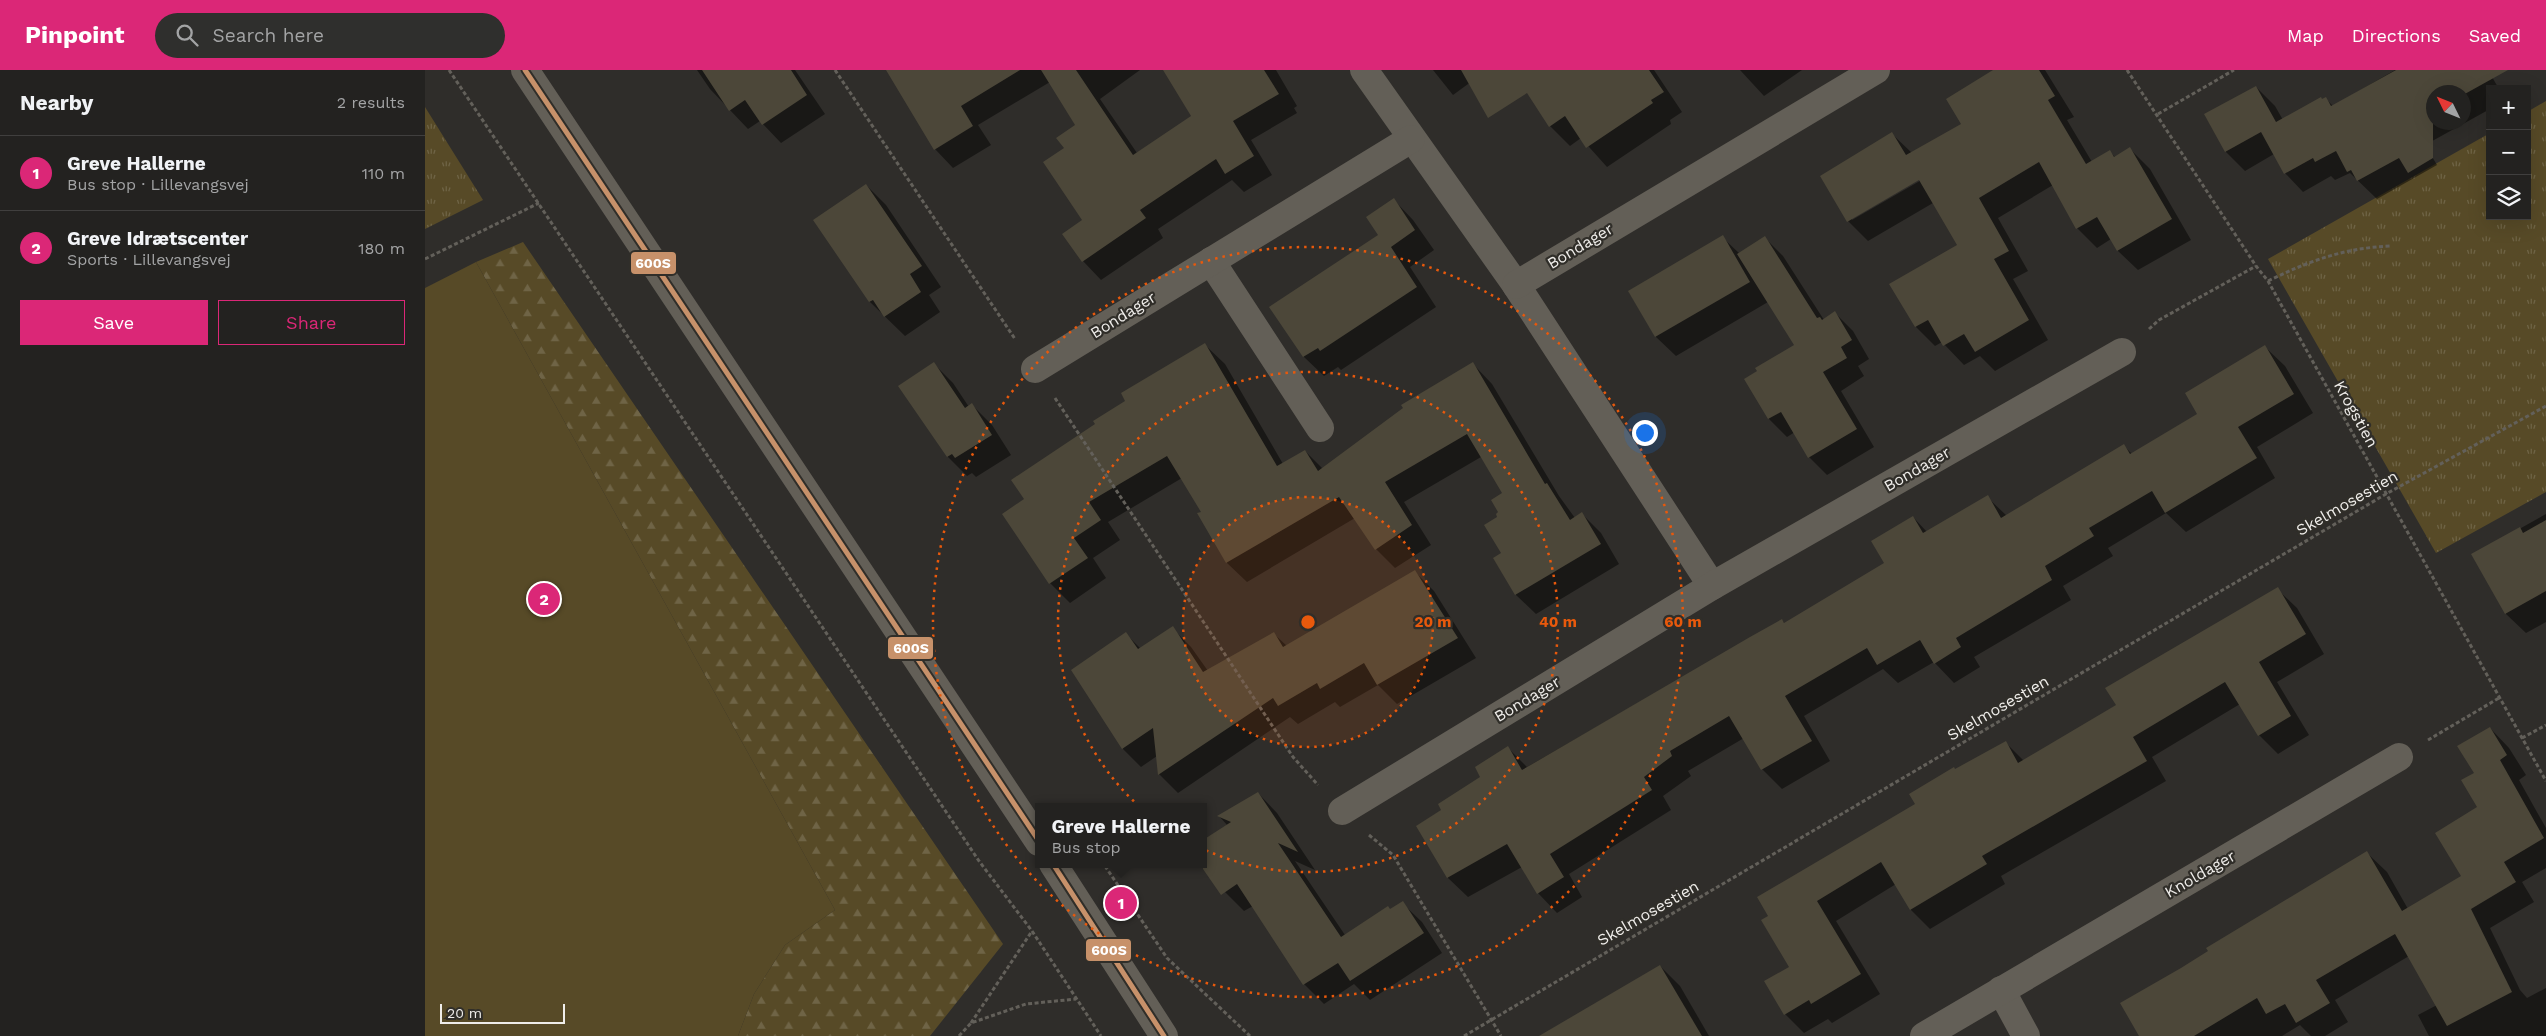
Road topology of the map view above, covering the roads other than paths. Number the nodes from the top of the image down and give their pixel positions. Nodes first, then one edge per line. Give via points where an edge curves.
1 (525, 70) edge
2 (1365, 70) edge
3 (1875, 70) edge
4 (1411, 139) junction
5 (1211, 261) junction
6 (1516, 285) junction
7 (2122, 352) road end
8 (1035, 369) road end
9 (1320, 428) dead end
10 (1713, 586) junction
11 (2399, 757) road end
12 (1342, 811) road end
13 (1035, 836) edge
14 (1056, 868) edge
15 (2001, 990) junction
16 (1164, 1036) edge
17 (1924, 1036) edge
18 (2027, 1036) edge

1 - 13 street
2 - 4 street
3 - 6 street, Bondager
4 - 5 street, Bondager
4 - 6 street
5 - 8 street, Bondager
5 - 9 street
6 - 10 street
7 - 10 street, Bondager
10 - 12 street, Bondager
11 - 15 street, Knoldager
14 - 16 street
15 - 17 street, Knoldager
15 - 18 street

